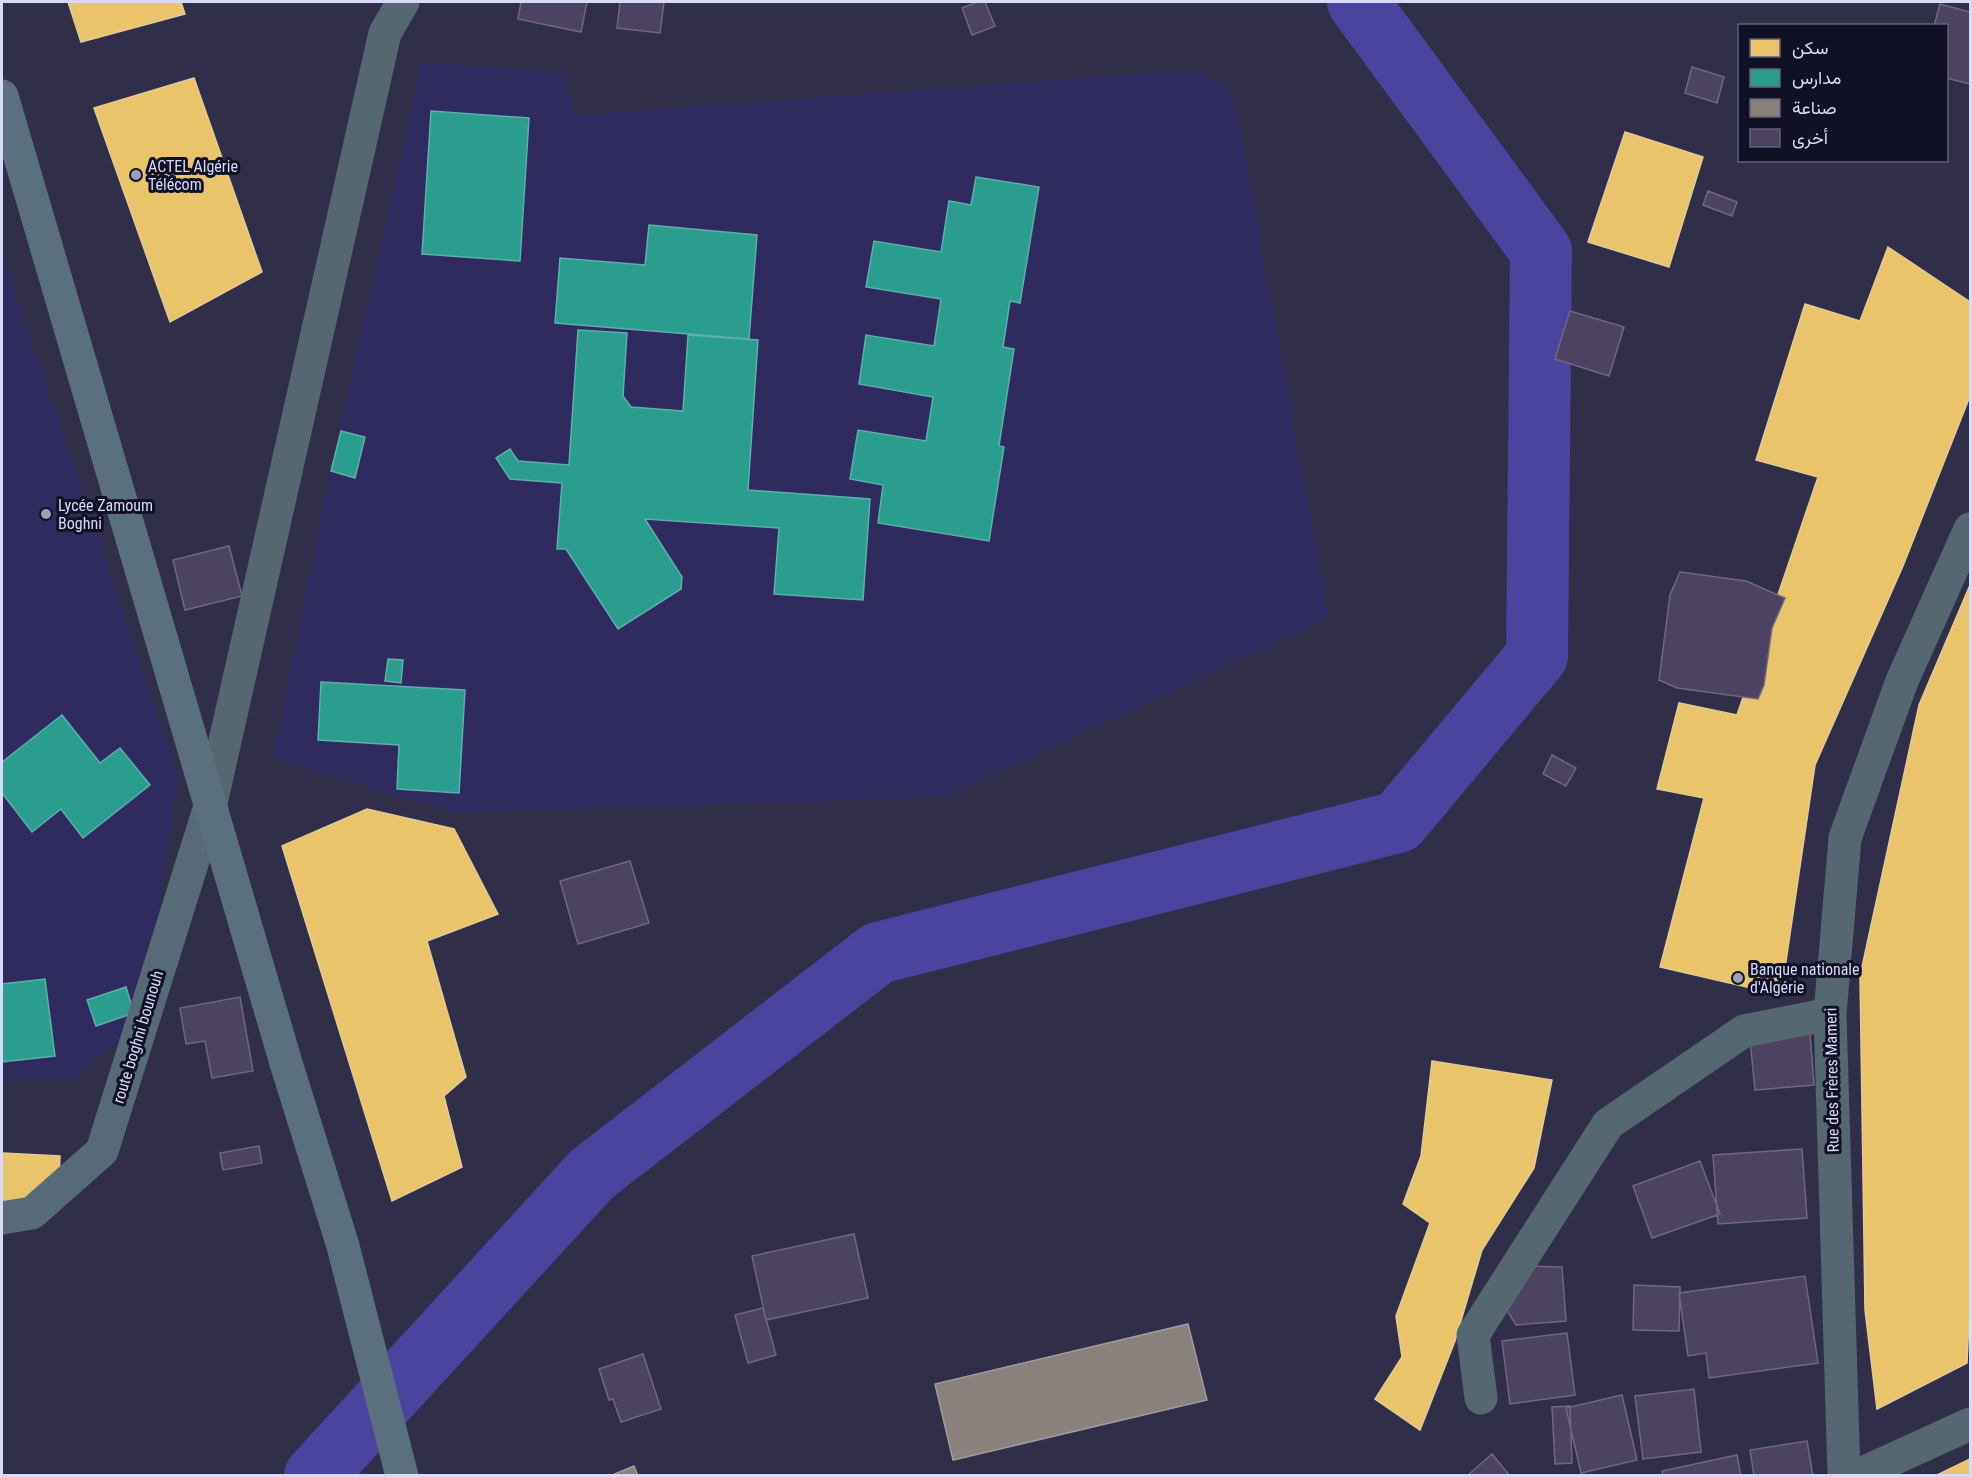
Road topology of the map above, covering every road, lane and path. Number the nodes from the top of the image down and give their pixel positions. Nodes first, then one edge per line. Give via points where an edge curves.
1 (403, 2) edge
2 (2, 96) edge
3 (1971, 529) edge
4 (211, 803) junction
5 (1830, 1014) junction
6 (2, 1218) edge
7 (1481, 1398) dead end
8 (1971, 1424) edge
9 (400, 1468) edge
10 (1844, 1476) edge
11 (1856, 1476) edge

1 - 4 street via 384,33
2 - 4 main road
3 - 5 street, Rue des Frères Mameri via 1902,681 1845,838
4 - 6 main road, route boghni bounouh via 102,1151 32,1213
4 - 9 main road via 343,1246
5 - 7 street via 1744,1031 1608,1124 1473,1335
5 - 10 street, Rue des Frères Mameri
8 - 11 street

